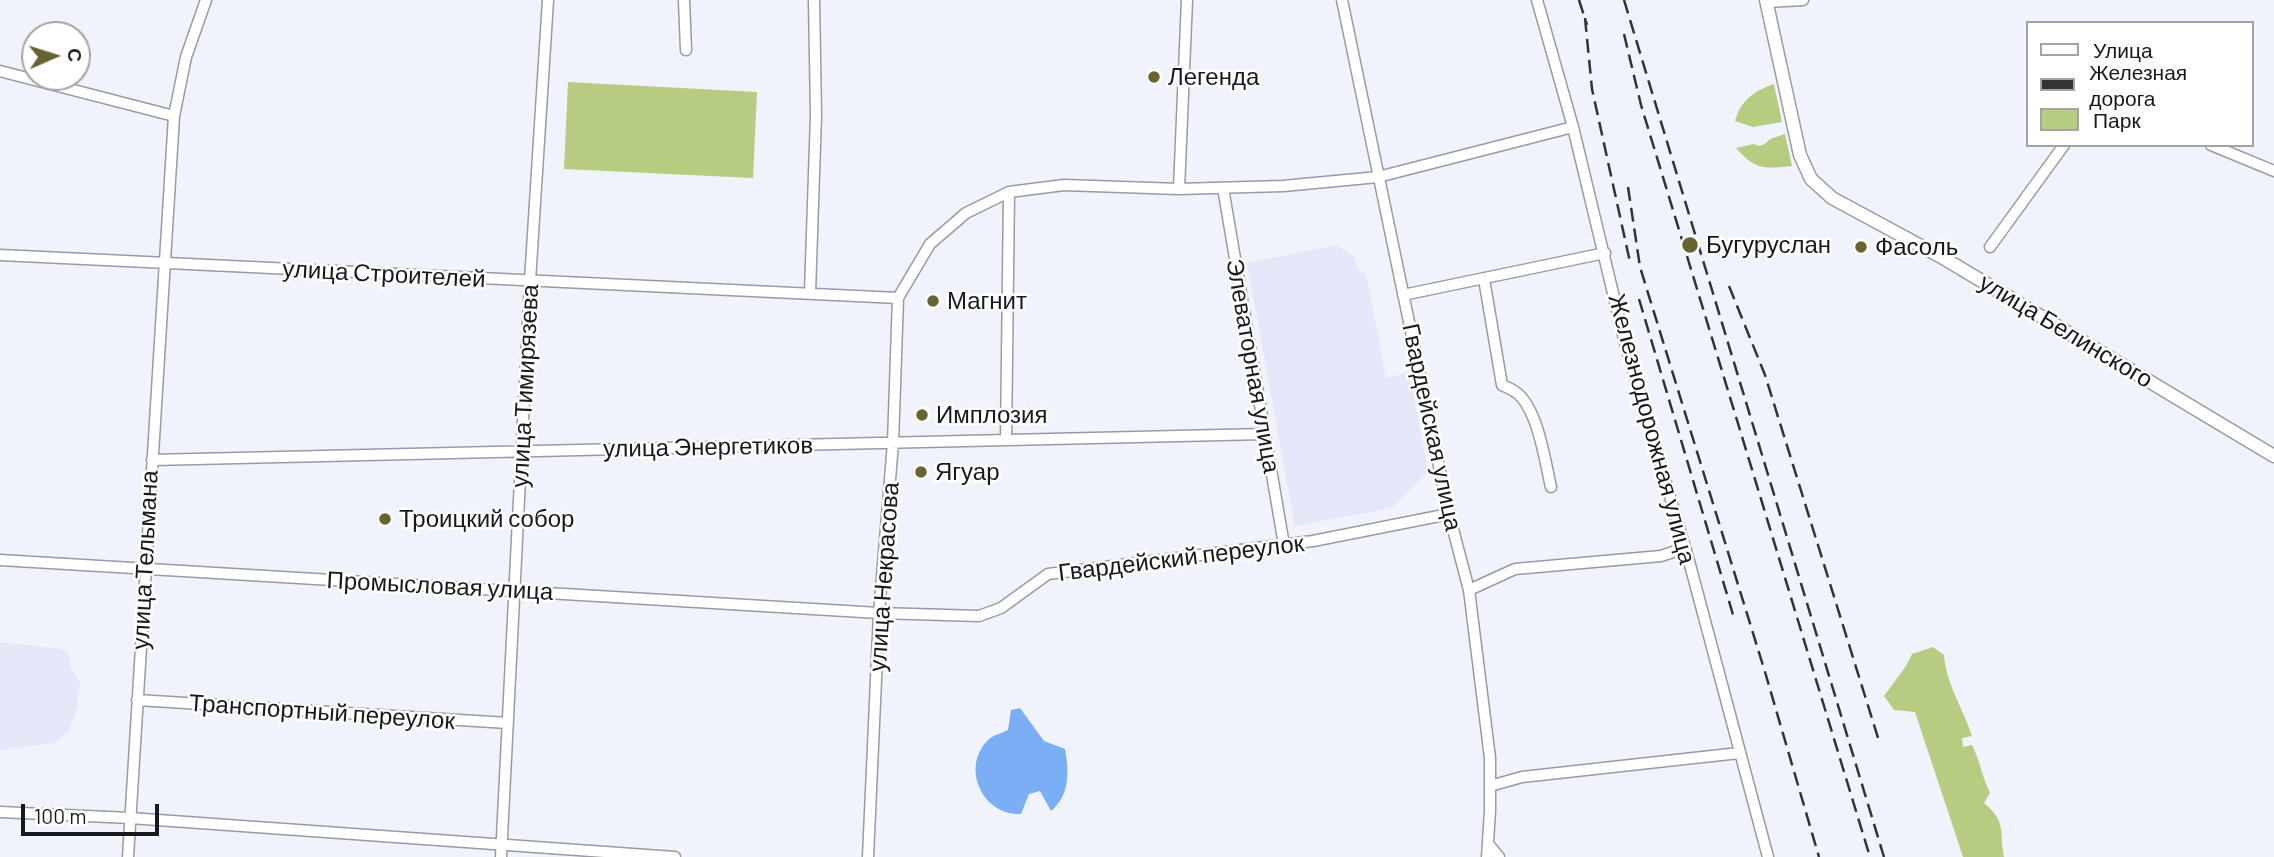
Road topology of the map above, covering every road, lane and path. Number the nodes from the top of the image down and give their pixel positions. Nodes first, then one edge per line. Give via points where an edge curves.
1 (206, 0) edge
2 (548, 0) edge
3 (684, 0) edge
4 (814, 0) edge
5 (1187, 0) edge
6 (1342, 0) edge
7 (1537, 0) edge
8 (1803, 0) edge
9 (1766, 1) edge
10 (686, 50) dead end
11 (0, 71) edge
12 (174, 116) junction
13 (1573, 127) junction
14 (2063, 147) edge
15 (2216, 147) edge
16 (2274, 171) edge
17 (1378, 177) junction
18 (1223, 188) junction
19 (1178, 189) junction
20 (1009, 192) junction
21 (1990, 247) dead end
22 (1605, 254) junction
23 (0, 256) edge
24 (163, 263) junction
25 (1484, 279) junction
26 (530, 281) junction
27 (810, 293) junction
28 (1403, 295) junction
29 (898, 298) junction
30 (1264, 434) junction
31 (1006, 440) junction
32 (893, 443) junction
33 (521, 451) junction
34 (2274, 456) edge
35 (152, 460) junction
36 (1551, 487) dead end
37 (1449, 514) junction
38 (1283, 545) junction
39 (1685, 548) junction
40 (0, 560) edge
41 (145, 569) junction
42 (514, 590) junction
43 (1469, 590) junction
44 (879, 612) junction
45 (137, 700) junction
46 (508, 723) junction
47 (1739, 753) junction
48 (1490, 786) junction
49 (0, 812) edge
50 (130, 818) junction
51 (502, 845) junction
52 (1489, 845) junction
53 (128, 857) edge
54 (501, 857) edge
55 (675, 857) edge
56 (868, 857) edge
57 (1487, 857) edge
58 (1499, 857) edge
59 (1768, 857) edge

1 - 12 street via 186,57
2 - 26 street, улица Тимирязева
3 - 10 street
4 - 27 street via 816,115
5 - 19 street
6 - 17 street, Гвардейская улица
7 - 13 street, Железнодорожная улица
8 - 9 street
9 - 34 main road, улица Белинского via 1800,155 1820,189
11 - 12 street
12 - 24 street, улица Тельмана
13 - 17 street
13 - 22 street, Железнодорожная улица
14 - 21 street
15 - 16 street
17 - 18 street
17 - 28 street, Гвардейская улица
18 - 19 street
18 - 30 street, Элеваторная улица
19 - 20 street via 1064,185
20 - 29 street via 967,213 930,244
20 - 31 street
22 - 25 street
22 - 39 street, Железнодорожная улица via 1625,343
23 - 24 street, улица Строителей
24 - 26 street, улица Строителей
24 - 35 street, улица Тельмана
25 - 28 street
25 - 36 street via 1502,385 1518,394 1528,408
26 - 27 street, улица Строителей
26 - 33 street, улица Тимирязева
27 - 29 street, улица Строителей
28 - 37 street, Гвардейская улица
29 - 32 street, улица Некрасова
30 - 31 street, улица Энергетиков
30 - 38 street, Элеваторная улица
31 - 32 street, улица Энергетиков
32 - 33 street, улица Энергетиков
32 - 44 street, улица Некрасова
33 - 35 street, улица Энергетиков
33 - 42 street, улица Тимирязева
35 - 41 street, улица Тельмана
37 - 38 street, Гвардейский переулок
37 - 43 street, Гвардейская улица
38 - 44 street, Гвардейский переулок via 1048,574 1001,608 979,616
39 - 43 street via 1661,556 1515,569
39 - 47 street, Железнодорожная улица
40 - 41 street, Промысловая улица
41 - 42 street, Промысловая улица
41 - 45 street, улица Тельмана
42 - 44 street, Промысловая улица
42 - 46 street, улица Тимирязева
43 - 48 street, Гвардейская улица
44 - 56 street, улица Некрасова
45 - 46 street, Транспортный переулок
45 - 50 street, улица Тельмана
46 - 51 street, улица Тимирязева
47 - 48 street via 1522,777
47 - 59 street, Железнодорожная улица
48 - 52 street, Гвардейская улица
49 - 50 street
50 - 51 street
50 - 53 street, улица Тельмана
51 - 54 street, улица Тимирязева
51 - 55 street
52 - 57 street, Гвардейская улица
52 - 58 street

